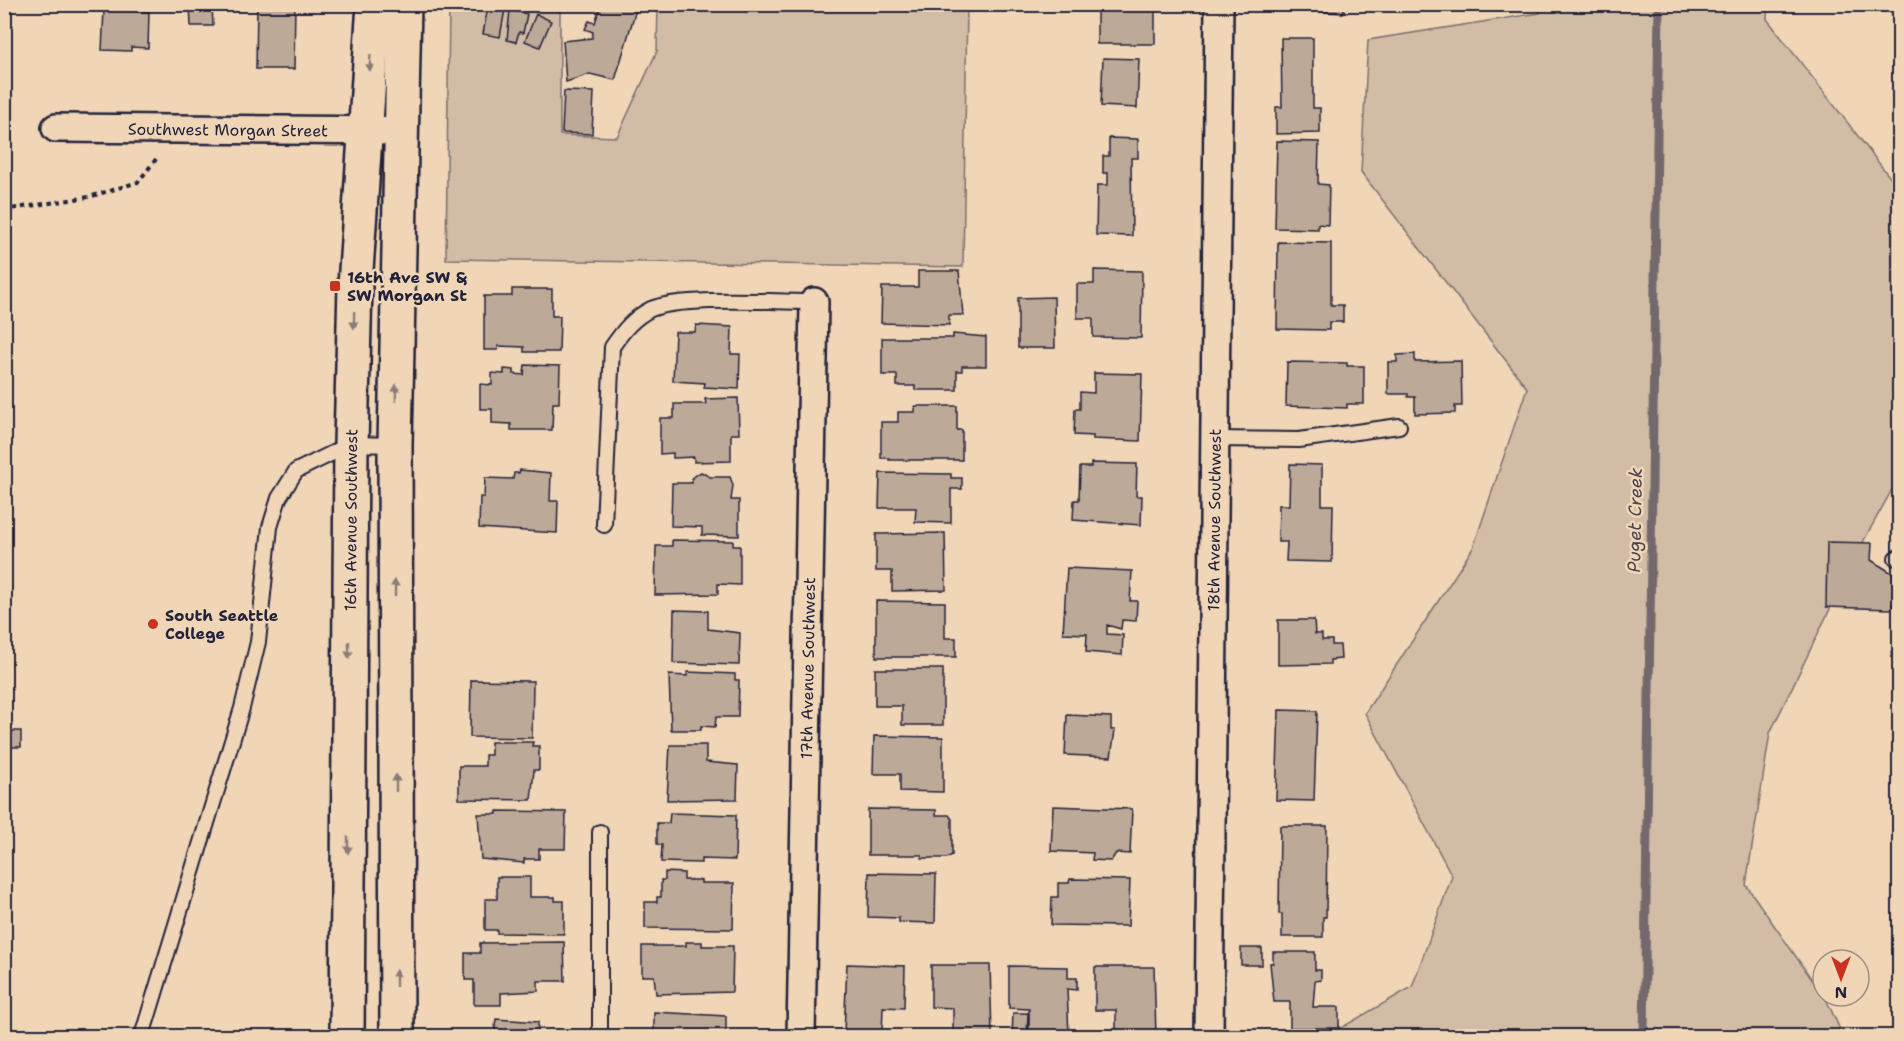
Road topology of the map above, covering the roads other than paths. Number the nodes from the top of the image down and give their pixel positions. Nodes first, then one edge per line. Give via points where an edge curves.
1 (374, 4) edge
2 (404, 4) edge
3 (1219, 4) edge
4 (56, 128) dead end
5 (367, 130) junction
6 (400, 131) junction
7 (814, 302) joint
8 (1399, 426) dead end
9 (1214, 439) junction
10 (351, 444) junction
11 (395, 445) junction
12 (604, 525) dead end
13 (600, 832) dead end
14 (142, 1036) edge
15 (347, 1036) edge
16 (397, 1036) edge
17 (600, 1036) edge
18 (801, 1036) edge
19 (1209, 1036) edge

1 -> 5 street, 16th Avenue Southwest
2 - 6 street
3 - 9 street, 18th Avenue Southwest
4 - 5 street, Southwest Morgan Street
5 - 6 street, Southwest Morgan Street
5 -> 10 street, 16th Avenue Southwest via 355,285
11 -> 6 street
7 - 12 lane via 696,302 652,308 627,324 612,347
7 - 18 street, 17th Avenue Southwest
8 - 9 lane via 1299,440
9 - 19 street, 18th Avenue Southwest
10 - 11 lane
10 - 14 lane via 296,471 279,498 270,527 258,642 242,708
10 -> 15 street, 16th Avenue Southwest
16 -> 11 street
13 - 17 lane

